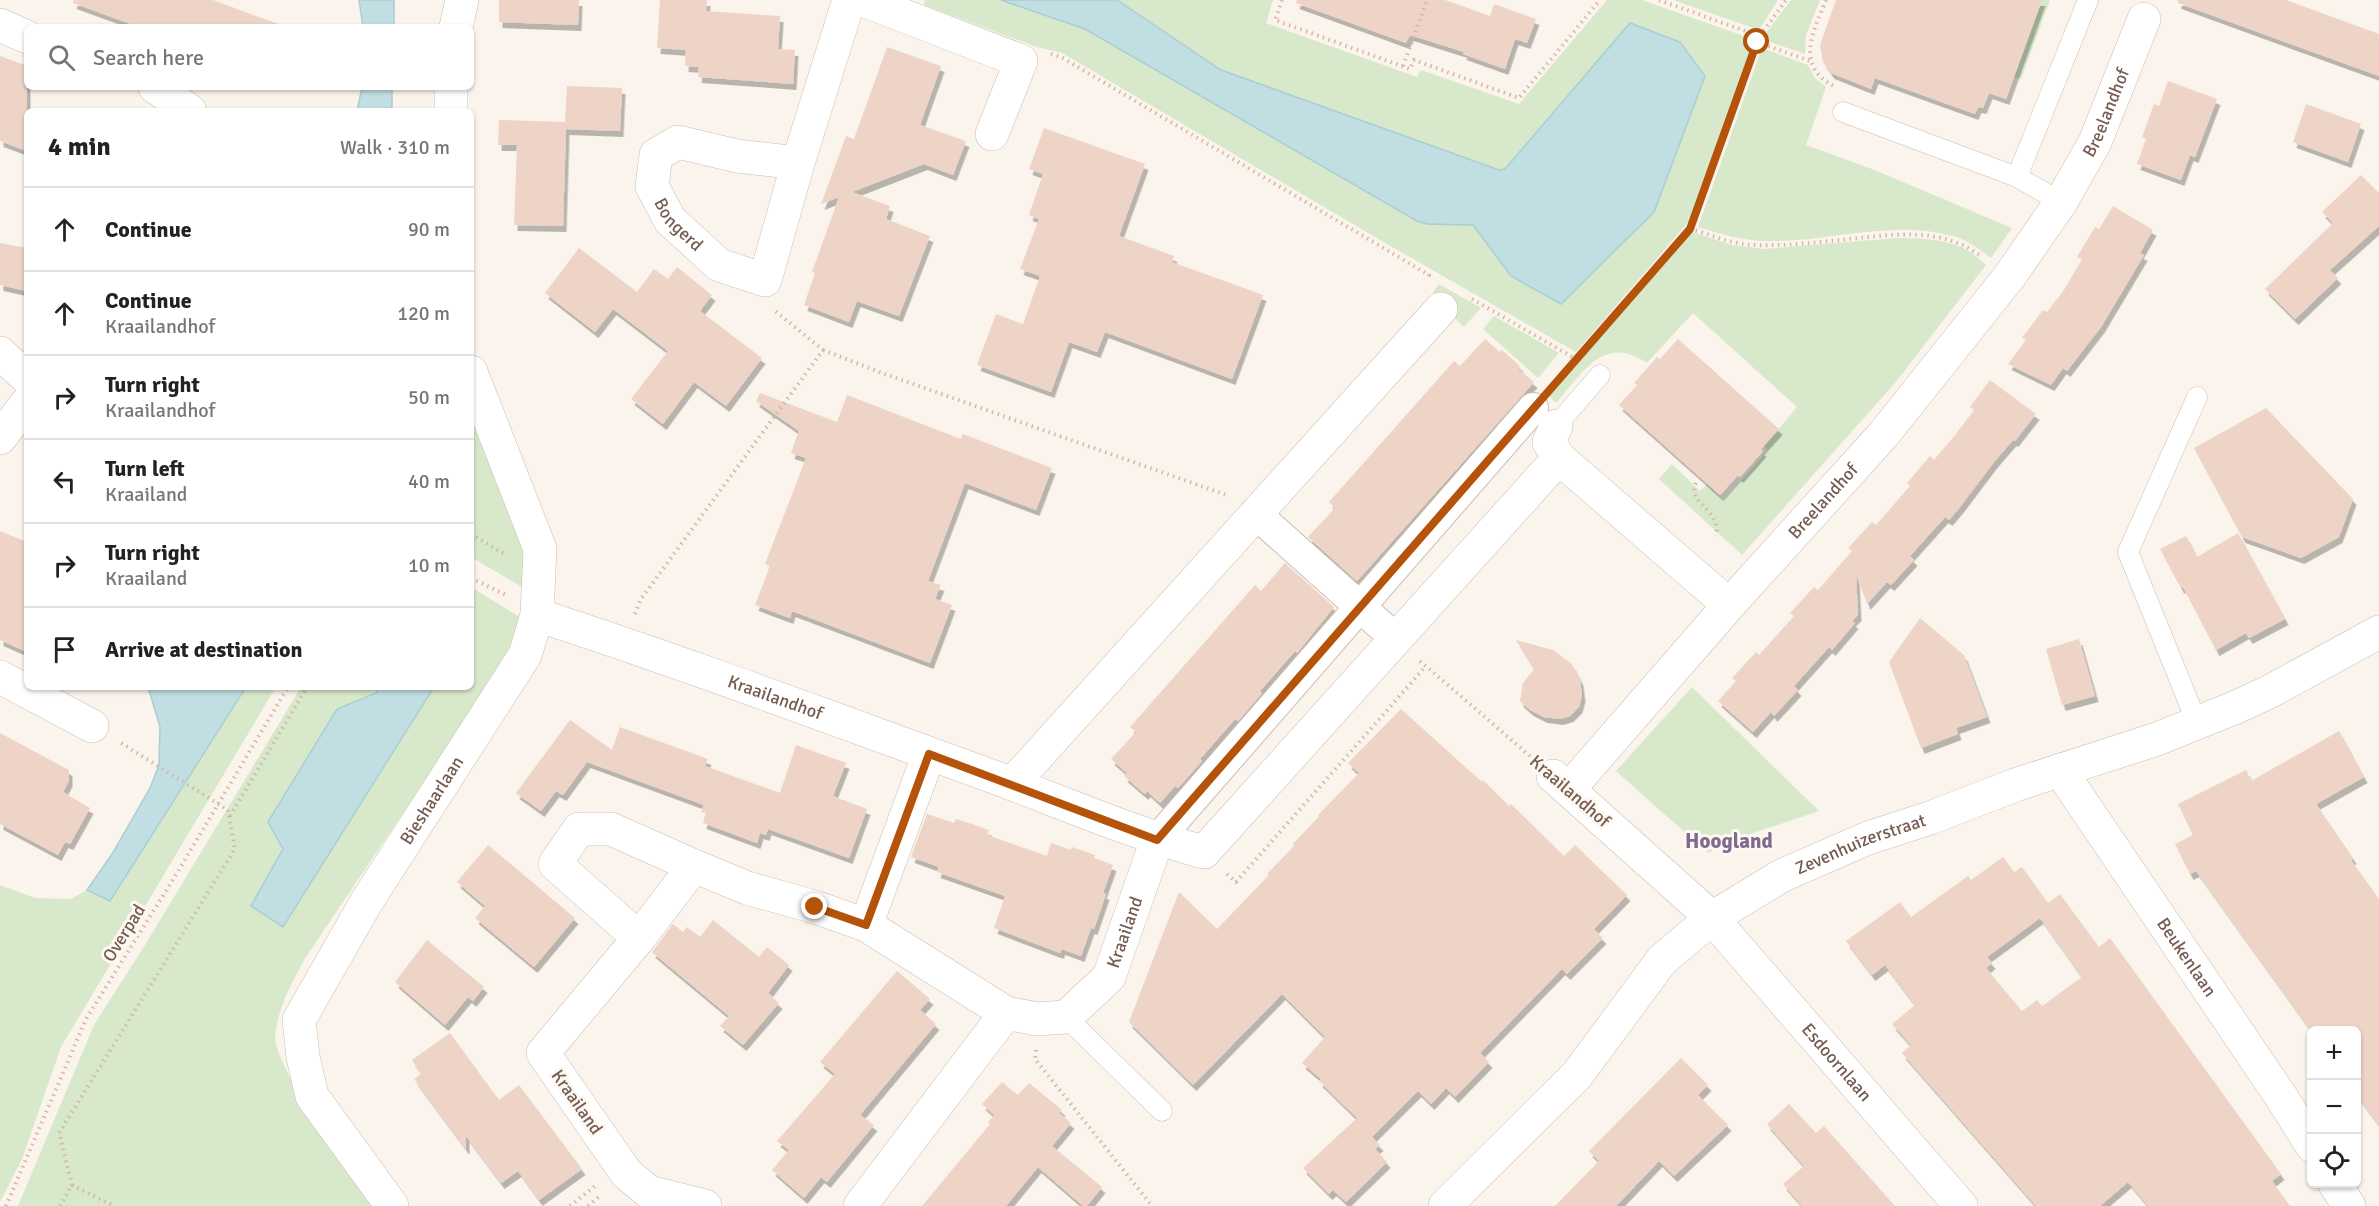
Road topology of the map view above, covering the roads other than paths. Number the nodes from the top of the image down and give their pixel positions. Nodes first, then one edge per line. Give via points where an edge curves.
1 (462, 0) edge
2 (849, 0) edge
3 (863, 0) edge
4 (2088, 0) edge
5 (2144, 19) dead end
6 (457, 24) edge
7 (0, 25) edge
8 (24, 36) edge
9 (159, 90) edge
10 (451, 90) edge
11 (186, 108) edge
12 (451, 108) edge
13 (1843, 111) road end
14 (992, 134) dead end
15 (798, 163) junction
16 (2017, 177) junction
17 (2061, 202) junction
18 (1450, 296) road end
19 (0, 353) edge
20 (24, 375) edge
21 (1600, 375) dead end
22 (474, 380) edge
23 (2197, 397) dead end
24 (24, 407) edge
25 (1549, 431) junction
26 (0, 438) edge
27 (1256, 513) junction
28 (1729, 605) junction
29 (1361, 607) junction
30 (537, 615) junction
31 (2379, 632) edge
32 (1397, 640) junction
33 (0, 677) edge
34 (24, 690) edge
35 (24, 690) edge
36 (2197, 723) junction
37 (92, 726) road end
38 (929, 754) junction
39 (2060, 770) junction
40 (1561, 783) joint
41 (1012, 784) junction
42 (1157, 840) junction
43 (694, 866) junction
44 (1712, 918) junction
45 (866, 925) junction
46 (639, 938) junction
47 (1006, 1012) junction
48 (1052, 1018) junction
49 (1162, 1111) dead end
50 (2307, 1138) edge
51 (2338, 1188) edge
52 (392, 1206) edge
53 (705, 1206) edge
54 (860, 1206) edge
55 (1445, 1206) edge
56 (1961, 1206) edge
57 (2349, 1206) edge

1 - 6 street
2 - 15 street
3 - 14 street via 1022,61
4 - 16 lane
5 - 17 street, Breelandhof via 2095,142
7 - 8 street
9 - 11 street
10 - 12 street
13 - 16 lane
15 - 15 street, Bongerd via 737,156 678,142 656,156 652,186 670,220 719,265 765,280
16 - 17 lane
17 - 28 street, Breelandhof via 2009,277 1883,435
18 - 27 street
19 - 20 street
21 - 25 lane
22 - 30 street, Bieshaarlaan via 540,549
23 - 36 lane via 2128,552
24 - 26 street
25 - 28 street
25 - 29 street
25 - 32 street
27 - 29 street
27 - 41 street
28 - 40 street, Breelandhof
29 - 32 street
29 - 42 street
30 - 38 street, Kraailandhof via 625,643
30 - 52 street, Bieshaarlaan via 525,656 367,901 299,1020 312,1096
31 - 36 street, Zevenhuizerstraat via 2270,692
32 - 42 street, Kraailandhof via 1204,852
33 - 35 street
34 - 37 street
36 - 39 street, Zevenhuizerstraat
38 - 41 street, Kraailandhof
38 - 45 street
39 - 44 street, Zevenhuizerstraat via 1868,838 1781,876
39 - 50 street, Beukenlaan
40 - 44 street, Kraailandhof
41 - 42 street, Kraailandhof
42 - 48 street, Kraailand via 1109,977
43 - 45 street via 747,888
43 - 46 street, Kraailand
43 - 46 street via 611,829 579,829 555,864
44 - 55 street, Zevenhuizerstraat via 1662,960 1577,1074
44 - 56 street, Esdoornlaan
45 - 47 street
46 - 53 street, Kraailand via 543,1053 627,1174 649,1192
47 - 48 street
47 - 54 street
48 - 49 lane
51 - 57 street

